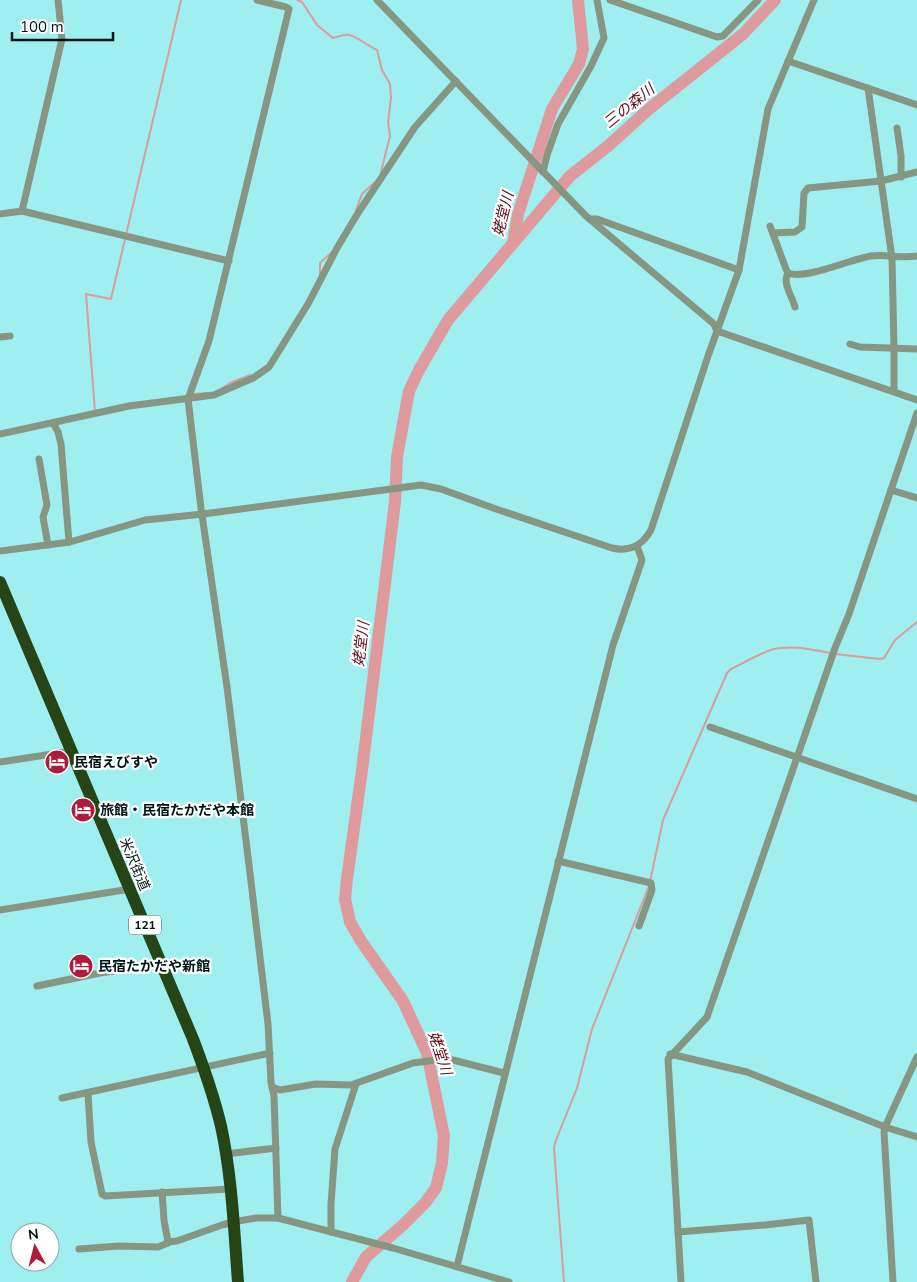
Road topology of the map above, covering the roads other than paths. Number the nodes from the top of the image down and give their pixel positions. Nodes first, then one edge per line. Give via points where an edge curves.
1 (58, 0) edge
2 (257, 0) edge
3 (377, 0) edge
4 (597, 0) edge
5 (610, 0) edge
6 (758, 0) edge
7 (814, 0) edge
8 (788, 61) junction
9 (456, 81) junction
10 (868, 88) junction
11 (917, 105) edge
12 (898, 128) dead end
13 (542, 170) junction
14 (917, 172) edge
15 (901, 177) junction
16 (881, 181) junction
17 (22, 211) junction
18 (0, 214) edge
19 (589, 219) junction
20 (917, 256) edge
21 (892, 258) junction
22 (229, 261) junction
23 (738, 270) junction
24 (788, 273) junction
25 (795, 307) dead end
26 (717, 331) junction
27 (10, 336) dead end
28 (0, 337) edge
29 (850, 344) dead end
30 (894, 348) junction
31 (917, 349) edge
32 (894, 391) junction
33 (188, 399) junction
34 (917, 400) edge
35 (917, 413) edge
36 (53, 423) junction
37 (0, 434) edge
38 (38, 459) dead end
39 (891, 490) junction
40 (917, 498) edge
41 (203, 514) junction
42 (69, 542) junction
43 (48, 545) junction
44 (637, 546) junction
45 (0, 552) edge
46 (0, 582) edge
47 (710, 727) dead end
48 (72, 751) junction
49 (796, 758) junction
50 (0, 762) edge
51 (917, 799) edge
52 (558, 861) junction
53 (130, 889) junction
54 (0, 910) edge
55 (639, 926) dead end
56 (161, 964) junction
57 (37, 986) dead end
58 (270, 1053) junction
59 (670, 1054) junction
60 (917, 1057) edge
61 (203, 1068) junction
62 (504, 1073) junction
63 (356, 1084) junction
64 (272, 1087) junction
65 (88, 1094) junction
66 (62, 1098) dead end
67 (885, 1127) junction
68 (917, 1137) edge
69 (276, 1148) junction
70 (226, 1154) junction
71 (230, 1189) junction
72 (162, 1192) junction
73 (278, 1218) junction
74 (233, 1222) junction
75 (331, 1232) junction
76 (678, 1232) junction
77 (168, 1242) junction
78 (79, 1249) dead end
79 (456, 1266) junction
80 (495, 1280) edge
81 (238, 1282) edge
82 (509, 1282) edge
83 (681, 1282) edge
84 (816, 1282) edge
85 (893, 1282) edge

1 - 17 street via 62,39
2 - 22 street via 289,10
3 - 9 street
4 - 13 street via 604,38 558,124
5 - 6 street via 717,38 723,36
7 - 8 street
8 - 10 street
8 - 23 street via 768,109
9 - 13 street
9 - 33 street via 415,128 358,213 271,365 253,378 220,393
10 - 11 street
10 - 16 street
12 - 15 street
13 - 19 street
14 - 15 street
15 - 16 street
16 - 21 street
16 - 24 street via 808,188 804,193 802,227 795,232 772,230
17 - 18 street
17 - 22 street
19 - 23 street
19 - 26 street via 714,324
20 - 21 street
21 - 24 street via 870,256 817,271 796,275
21 - 30 street
22 - 33 street via 209,341
23 - 26 street
24 - 25 street via 787,285
26 - 32 street
26 - 44 street via 651,530
27 - 28 street
29 - 30 street
30 - 31 street
30 - 32 street
32 - 34 street
33 - 36 street via 129,406
33 - 41 street
35 - 39 street
36 - 37 street
36 - 42 street via 60,444
38 - 43 street via 47,504 43,517
39 - 40 street
39 - 49 street
41 - 42 street via 145,520
41 - 44 street via 432,486 612,548 621,550
41 - 58 street
42 - 43 street
43 - 45 street
44 - 52 street via 642,560 613,645
46 - 48 highway, 米沢街道 / 121
47 - 49 street
48 - 50 street
48 - 53 highway, 米沢街道 / 121
49 - 51 street
49 - 59 street via 707,1017
52 - 55 street via 651,883 652,890
52 - 62 street
53 - 54 street
53 - 56 highway, 米沢街道 / 121
56 - 57 street
56 - 61 highway, 米沢街道 / 121
58 - 61 street
58 - 64 street
59 - 67 street via 747,1072
59 - 76 street via 667,1068
60 - 67 street
61 - 65 street
61 - 70 highway, 米沢街道 / 121 via 214,1097
62 - 63 street via 443,1059 418,1062
62 - 79 street
63 - 64 street via 316,1084 280,1090
63 - 75 street via 335,1149
64 - 69 street
65 - 66 street
65 - 72 street via 91,1142 102,1194
67 - 68 street
67 - 85 street
69 - 70 street
69 - 73 street
70 - 71 highway, 米沢街道 / 121
71 - 72 street
71 - 74 highway, 米沢街道 / 121
72 - 77 street
73 - 74 street
73 - 75 street
74 - 77 street via 177,1242
74 - 81 highway, 米沢街道 / 121
75 - 79 street
76 - 83 street
76 - 84 street via 809,1220
77 - 78 street via 158,1247
79 - 80 street
80 - 82 street

